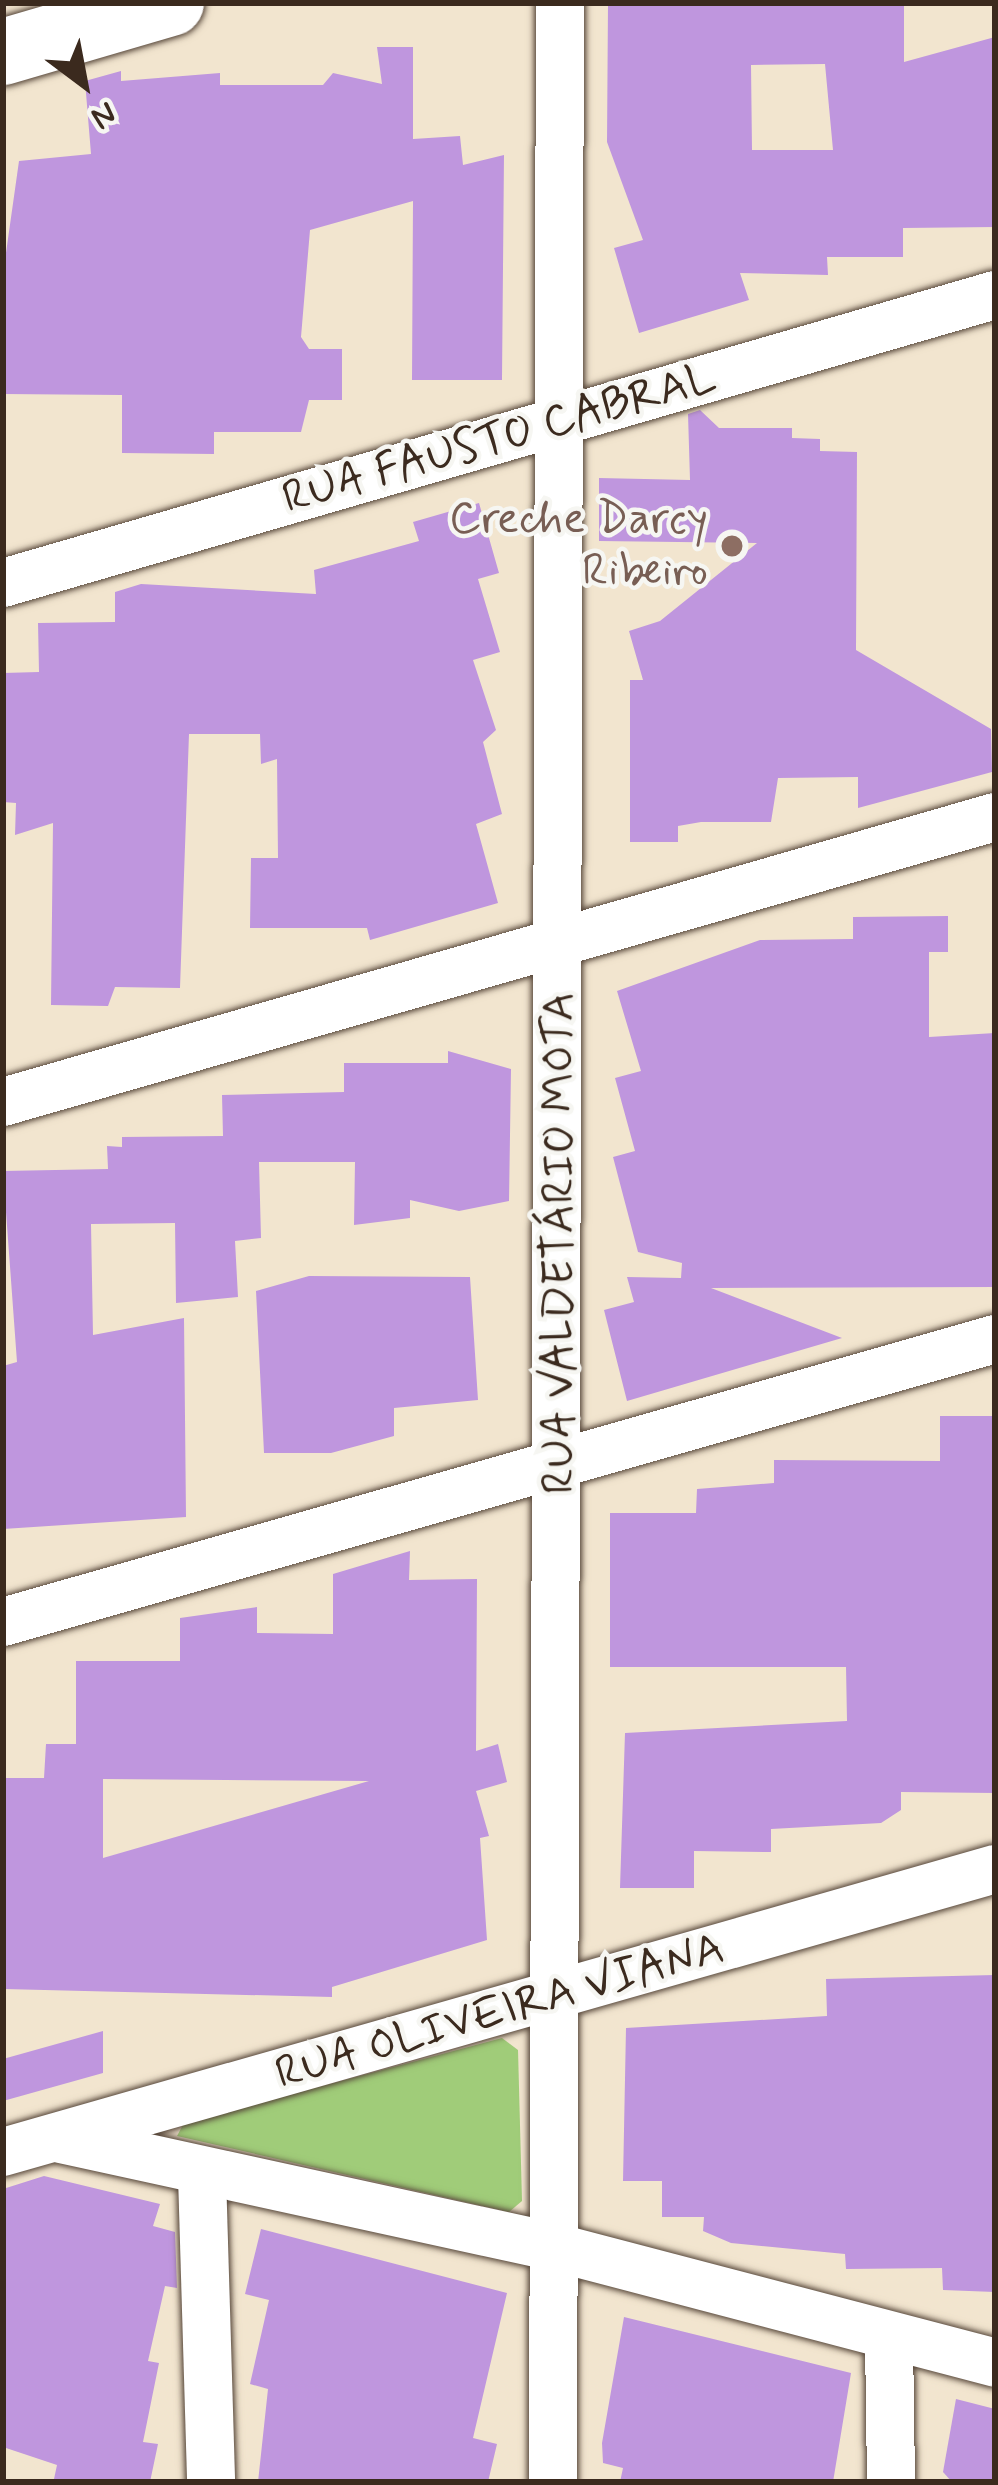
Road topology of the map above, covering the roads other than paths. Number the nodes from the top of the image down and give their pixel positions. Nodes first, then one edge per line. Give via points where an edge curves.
1 (170, 3) edge
2 (560, 3) edge
3 (3, 52) edge
4 (995, 295) edge
5 (560, 420) junction
6 (3, 583) edge
7 (995, 817) edge
8 (560, 942) junction
9 (3, 1102) edge
10 (995, 1340) edge
11 (561, 1464) junction
12 (3, 1622) edge
13 (995, 1869) edge
14 (562, 1996) junction
15 (56, 2137) junction
16 (3, 2152) edge
17 (202, 2175) junction
18 (550, 2246) junction
19 (889, 2338) junction
20 (995, 2363) edge
21 (211, 2482) edge
22 (553, 2482) edge
23 (891, 2482) edge

1 - 3 main road
2 - 5 street, RUA VALDETÁRIO MOTA
4 - 5 street, RUA FAUSTO CABRAL
5 - 6 street, RUA FAUSTO CABRAL
5 - 8 street, RUA VALDETÁRIO MOTA
7 - 8 street
8 - 9 street
8 - 11 street, RUA VALDETÁRIO MOTA
10 - 11 street
11 - 12 street
11 - 14 street, RUA VALDETÁRIO MOTA
13 - 14 street, RUA OLIVEIRA VIANA
14 - 15 street, RUA OLIVEIRA VIANA
14 - 18 street, RUA VALDETÁRIO MOTA
15 - 16 street, RUA OLIVEIRA VIANA
15 - 17 street
17 - 18 street
17 - 21 street
18 - 19 street
18 - 22 street, RUA VALDETÁRIO MOTA
19 - 20 street
19 - 23 street

